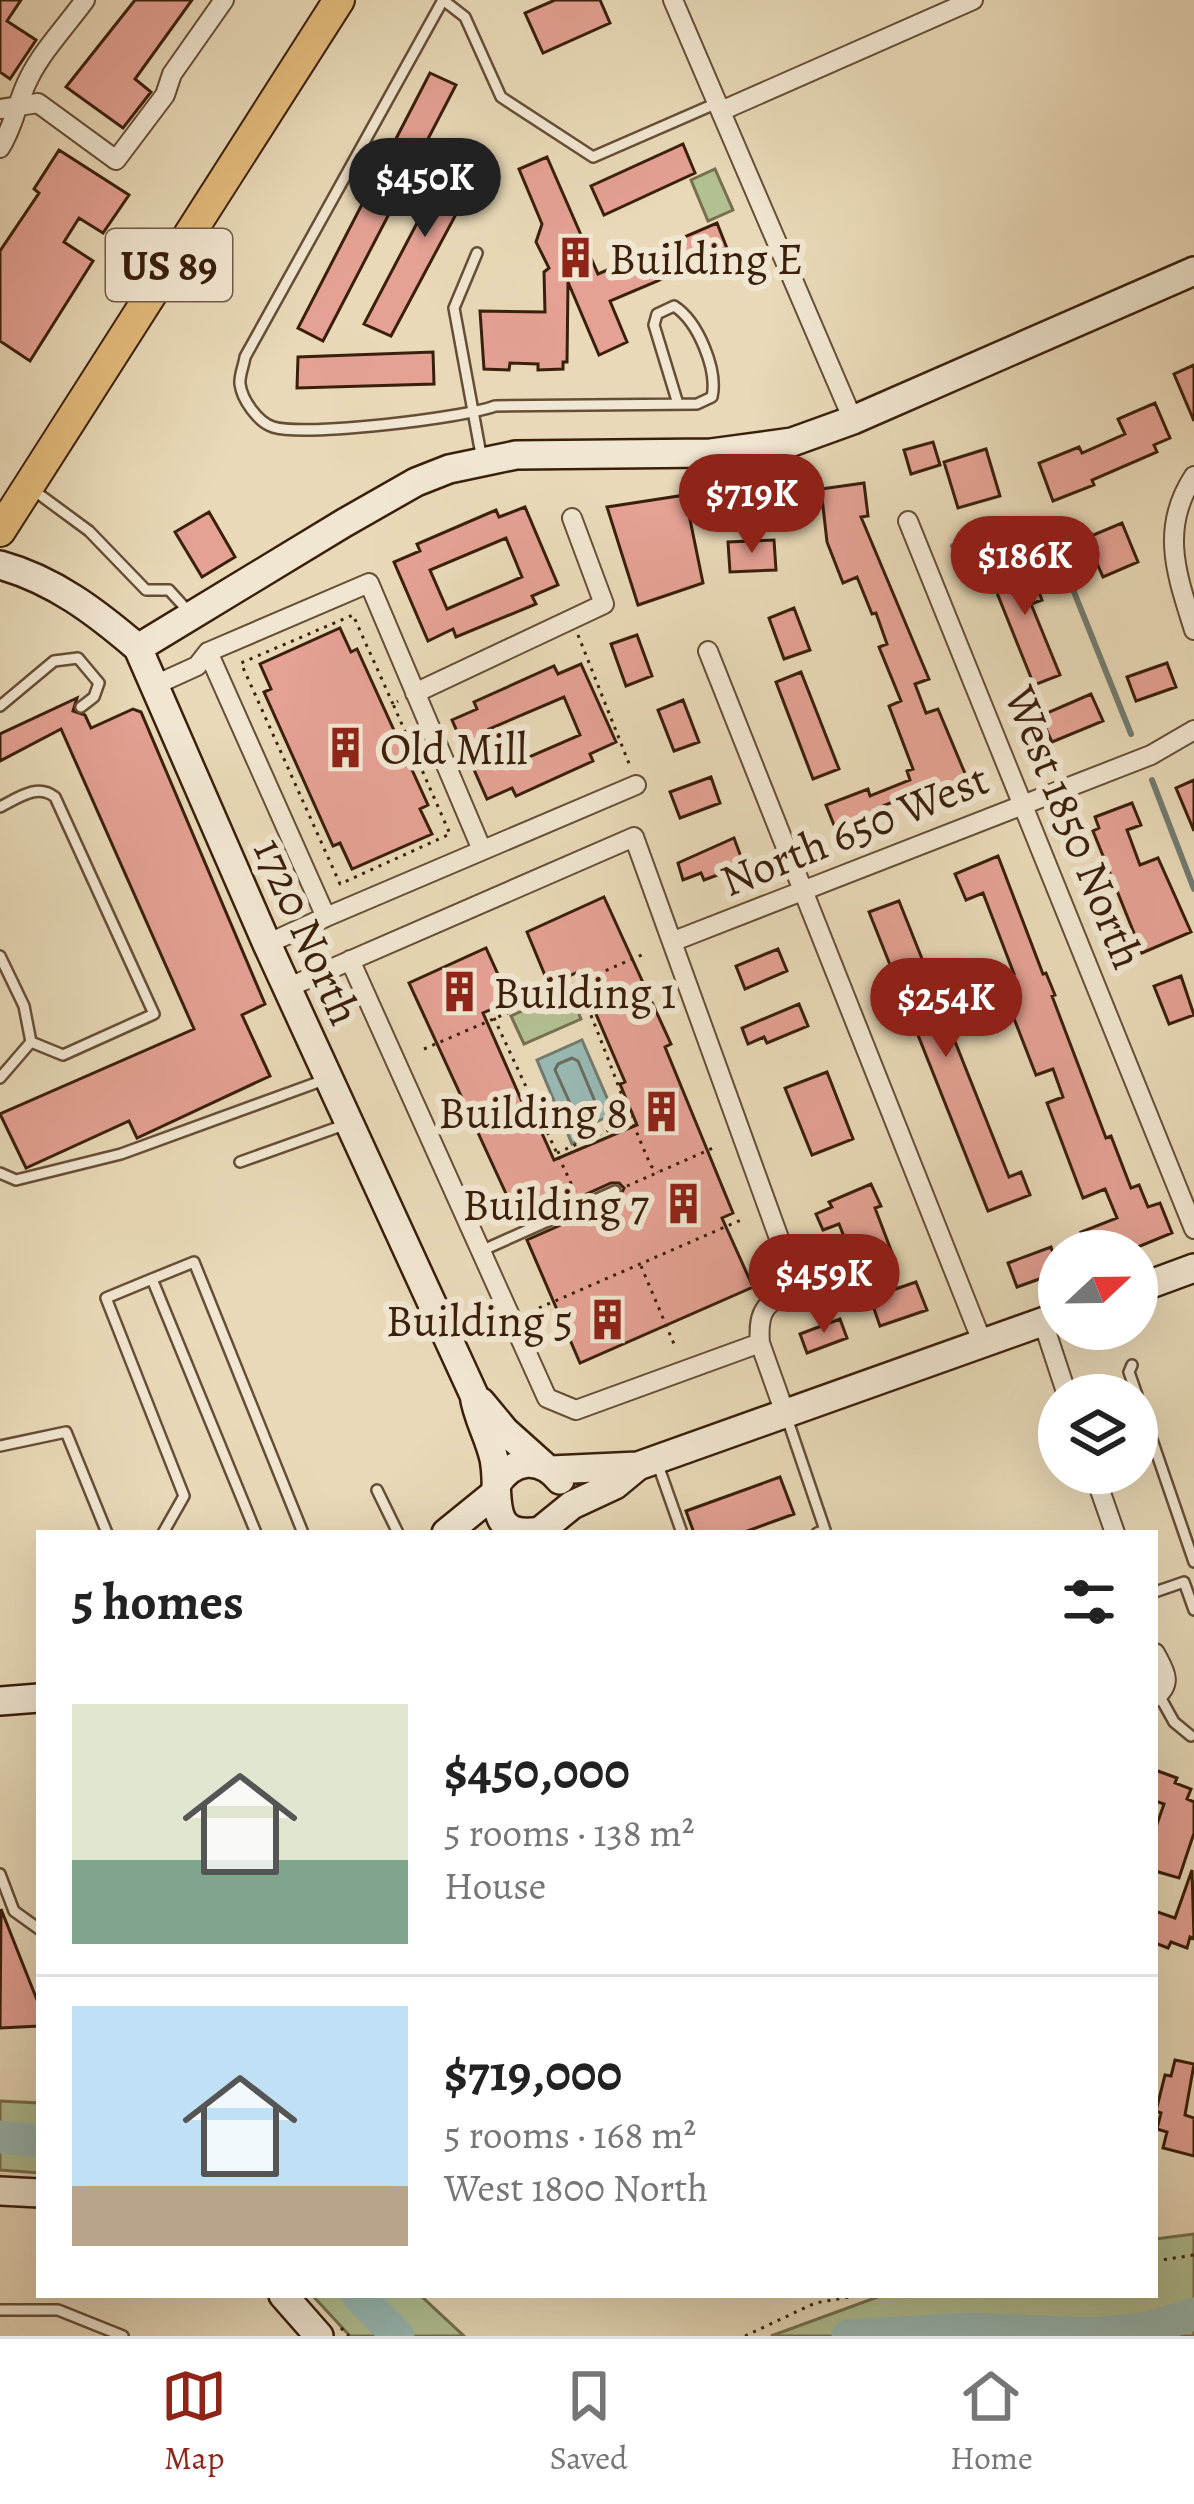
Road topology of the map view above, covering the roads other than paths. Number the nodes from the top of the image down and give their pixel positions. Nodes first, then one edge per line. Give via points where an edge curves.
1 (85, 0) edge
2 (224, 0) edge
3 (339, 0) edge
4 (673, 0) edge
5 (973, 0) edge
6 (719, 107) junction
7 (7, 108) edge
8 (0, 148) edge
9 (477, 253) dead end
10 (1194, 271) edge
11 (678, 404) junction
12 (474, 415) junction
13 (853, 420) junction
14 (482, 460) junction
15 (1194, 476) edge
16 (28, 486) junction
17 (572, 518) dead end
18 (908, 521) dead end
19 (0, 530) edge
20 (0, 565) edge
21 (191, 614) junction
22 (1194, 630) edge
23 (137, 648) junction
24 (708, 651) dead end
25 (208, 652) junction
26 (153, 686) junction
27 (416, 693) junction
28 (0, 706) edge
29 (81, 707) dead end
30 (1194, 730) edge
31 (636, 784) road end
32 (1025, 803) junction
33 (0, 807) edge
34 (482, 850) junction
35 (802, 893) junction
36 (326, 917) junction
37 (674, 941) junction
38 (267, 944) junction
39 (0, 956) edge
40 (350, 960) junction
41 (287, 988) junction
42 (31, 1042) junction
43 (0, 1078) edge
44 (329, 1078) junction
45 (349, 1124) junction
46 (240, 1162) dead end
47 (0, 1173) edge
48 (615, 1191) road end
49 (1194, 1229) edge
50 (481, 1251) junction
51 (1194, 1268) edge
52 (152, 1279) junction
53 (1158, 1281) edge
54 (1038, 1324) edge
55 (760, 1343) junction
56 (983, 1345) junction
57 (1132, 1365) dead end
58 (1130, 1374) edge
59 (474, 1395) junction
60 (786, 1416) junction
61 (0, 1446) edge
62 (1158, 1457) edge
63 (647, 1463) junction
64 (547, 1467) junction
65 (377, 1490) dead end
66 (495, 1490) junction
67 (1101, 1494) edge
68 (558, 1523) edge
69 (105, 1530) edge
70 (165, 1530) edge
71 (255, 1530) edge
72 (302, 1530) edge
73 (397, 1530) edge
74 (449, 1530) edge
75 (507, 1530) edge
76 (680, 1530) edge
77 (825, 1530) edge
78 (1114, 1530) edge
79 (1194, 1562) edge
80 (1189, 1578) edge
81 (1158, 1591) edge
82 (1194, 1610) edge
83 (1158, 1659) edge
84 (1158, 1694) edge
85 (36, 1698) edge
86 (1158, 1698) edge
87 (0, 1702) edge
88 (1191, 1736) dead end
89 (0, 1874) edge
90 (36, 1927) edge
91 (0, 2191) edge
92 (36, 2193) edge
93 (286, 2298) edge
94 (0, 2310) edge
95 (123, 2336) edge
96 (319, 2336) edge

1 - 7 street
2 - 7 street via 116,160 38,103
3 - 16 main road, US 89
4 - 6 street
5 - 6 street
6 - 12 lane via 593,157 501,98 465,17 443,0 245,357 239,383 250,410 272,427
6 - 13 street
7 - 8 street via 9,134
9 - 12 lane via 454,308
10 - 13 street
11 - 11 lane via 712,397 716,380 687,314 674,306 654,325
11 - 12 lane via 495,406
12 - 14 lane
13 - 14 street via 755,450
14 - 21 street via 416,482
15 - 22 street via 1172,534 1172,560
16 - 19 main road, US 89
16 - 21 lane via 89,531 146,590 169,590
17 - 27 street via 604,604
18 - 32 street, West 1850 North
20 - 23 street, 1720 North via 60,589
21 - 23 street
23 - 26 street, 1720 North
24 - 35 street
25 - 26 street via 197,666
25 - 27 street via 369,583
25 - 36 street
26 - 38 street, 1720 North
27 - 34 street
28 - 29 lane via 54,661 78,658 99,682
30 - 32 street, North 650 West
31 - 34 street
32 - 35 street, North 650 West
32 - 49 street, West 1850 North
33 - 42 lane via 35,790 55,796 154,1014 63,1055
34 - 36 street
35 - 37 street, North 650 West
35 - 56 street
36 - 38 street
37 - 40 street via 634,837
37 - 55 street via 797,1288 764,1309
38 - 41 street, 1720 North
39 - 42 lane
40 - 41 street
40 - 50 street
41 - 44 street, 1720 North
42 - 43 lane
44 - 45 street, 1720 North
44 - 47 lane via 121,1154 16,1180
45 - 46 lane
45 - 59 street, 1720 North
48 - 50 lane
50 - 55 street via 547,1397 576,1409
51 - 53 street
52 - 70 lane via 106,1298 184,1496
52 - 71 lane
52 - 72 lane via 194,1262
54 - 56 street
55 - 60 street
56 - 60 street
57 - 58 lane
59 - 64 street, 1720 North
59 - 66 street, 1720 North
60 - 63 street
60 - 77 lane
61 - 69 lane via 66,1432
62 - 79 lane
63 - 64 street
63 - 68 street via 581,1499
63 - 76 lane
64 - 66 street via 515,1466
64 - 68 street via 564,1490
65 - 73 lane
66 - 74 street
66 - 75 street
67 - 78 street
80 - 81 lane
80 - 82 lane
83 - 84 street via 1167,1676
85 - 87 street
86 - 88 lane
89 - 90 lane via 14,1911
91 - 92 street
93 - 96 street
94 - 95 lane via 58,2310

